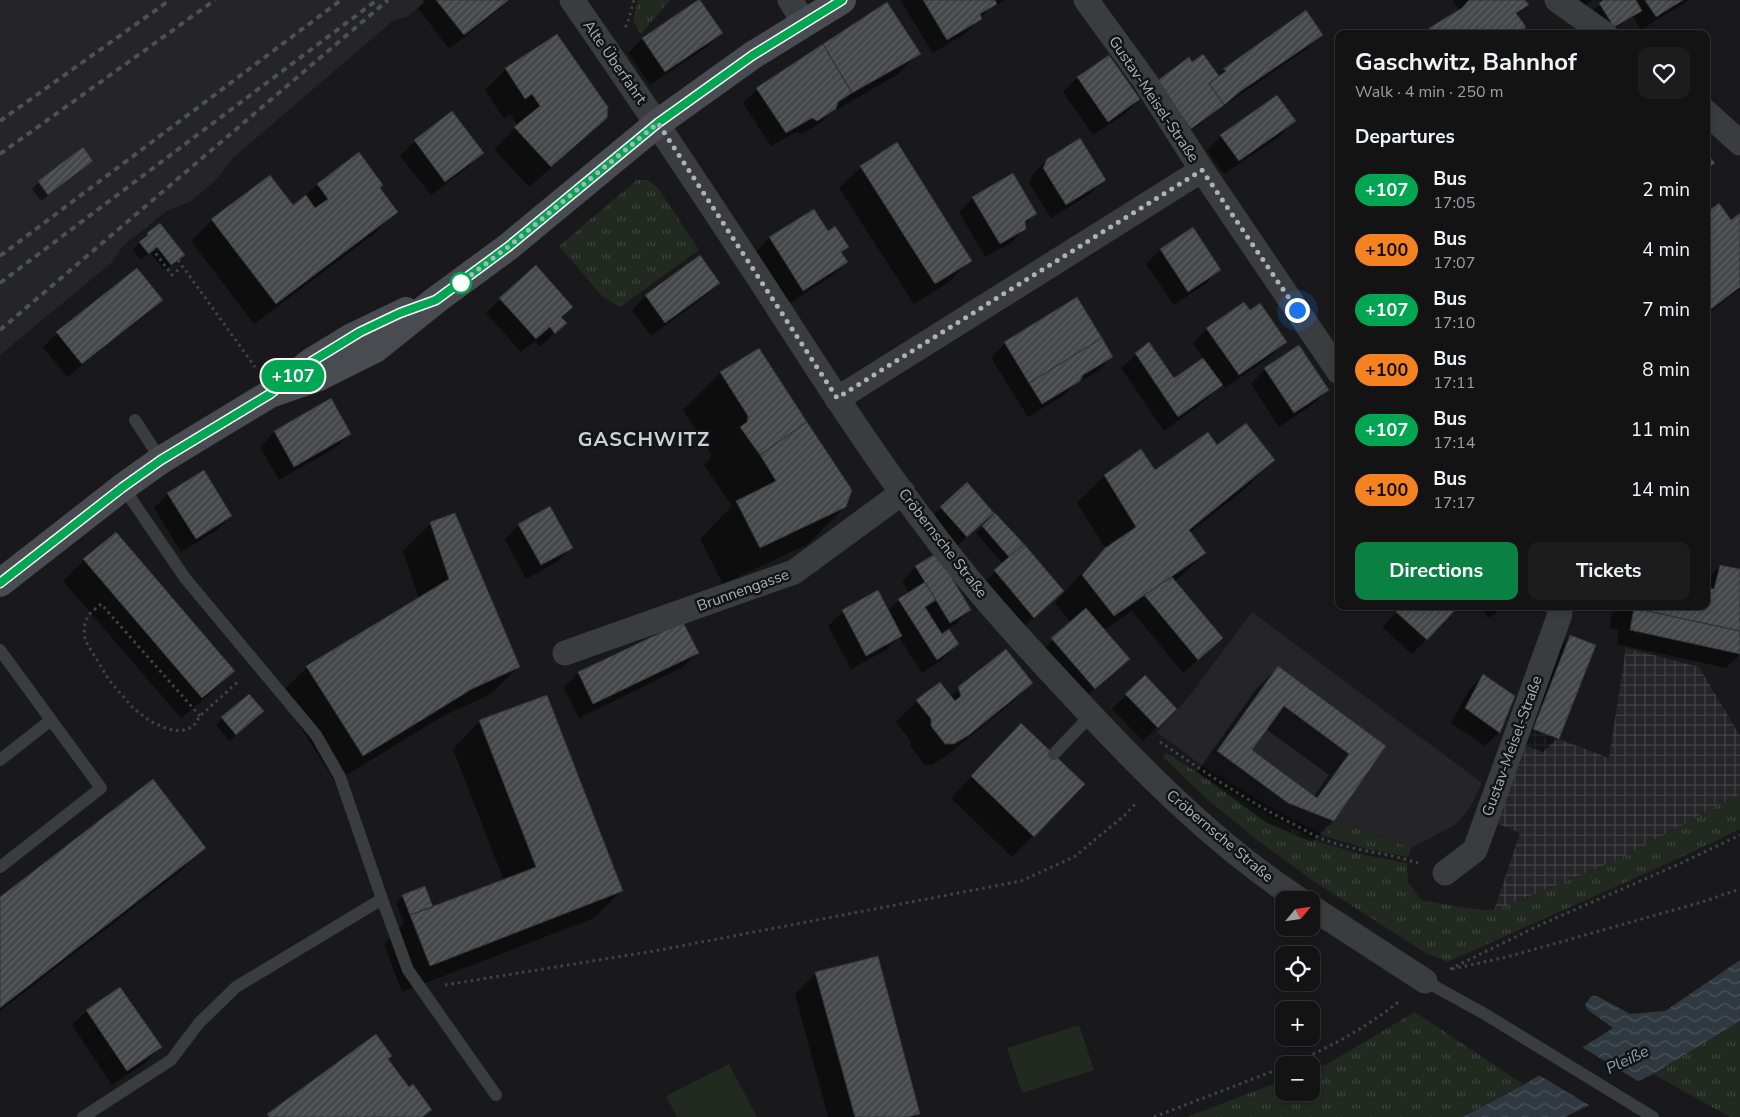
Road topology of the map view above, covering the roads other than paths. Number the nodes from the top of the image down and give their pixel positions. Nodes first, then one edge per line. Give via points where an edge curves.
1 (572, 0) edge
2 (790, 0) edge
3 (842, 0) edge
4 (1086, 0) edge
5 (1557, 0) edge
6 (805, 24) junction
7 (1599, 30) edge
8 (1710, 116) edge
9 (658, 123) junction
10 (1740, 143) edge
11 (1202, 170) junction
12 (1335, 366) edge
13 (837, 398) junction
14 (135, 420) dead end
15 (161, 460) junction
16 (123, 487) junction
17 (903, 492) junction
18 (0, 583) edge
19 (1559, 610) edge
20 (0, 650) edge
21 (565, 653) dead end
22 (1091, 715) junction
23 (51, 720) junction
24 (1054, 754) dead end
25 (0, 760) edge
26 (0, 867) edge
27 (1445, 873) road end
28 (1288, 891) edge
29 (382, 899) junction
30 (1320, 912) edge
31 (1435, 976) joint
32 (496, 1095) dead end
33 (83, 1117) edge
34 (1653, 1117) edge

1 - 9 street, Alte Überfahrt
2 - 6 street
3 - 6 main road
4 - 11 street, Gustav-Meisel-Straße via 1145,81
5 - 7 street
6 - 9 main road via 753,55
8 - 10 street
9 - 13 street, Cröbernsche Straße
9 - 15 main road via 508,247 436,300 360,332 311,362 270,394
11 - 12 street, Gustav-Meisel-Straße
11 - 13 street
13 - 17 street, Cröbernsche Straße
14 - 15 lane
15 - 16 main road
16 - 18 main road
16 - 29 lane via 185,578 316,735 340,778
17 - 21 street, Brunnengasse via 794,572
17 - 22 street, Cröbernsche Straße via 958,566
19 - 27 street, Gustav-Meisel-Straße via 1475,850
20 - 23 lane
22 - 24 lane
22 - 28 street, Cröbernsche Straße via 1154,782 1226,844
23 - 25 lane
23 - 26 lane via 101,788
29 - 32 lane via 408,970
29 - 33 lane via 236,987 199,1023 171,1060
30 - 31 street
31 - 34 lane via 1482,1013

